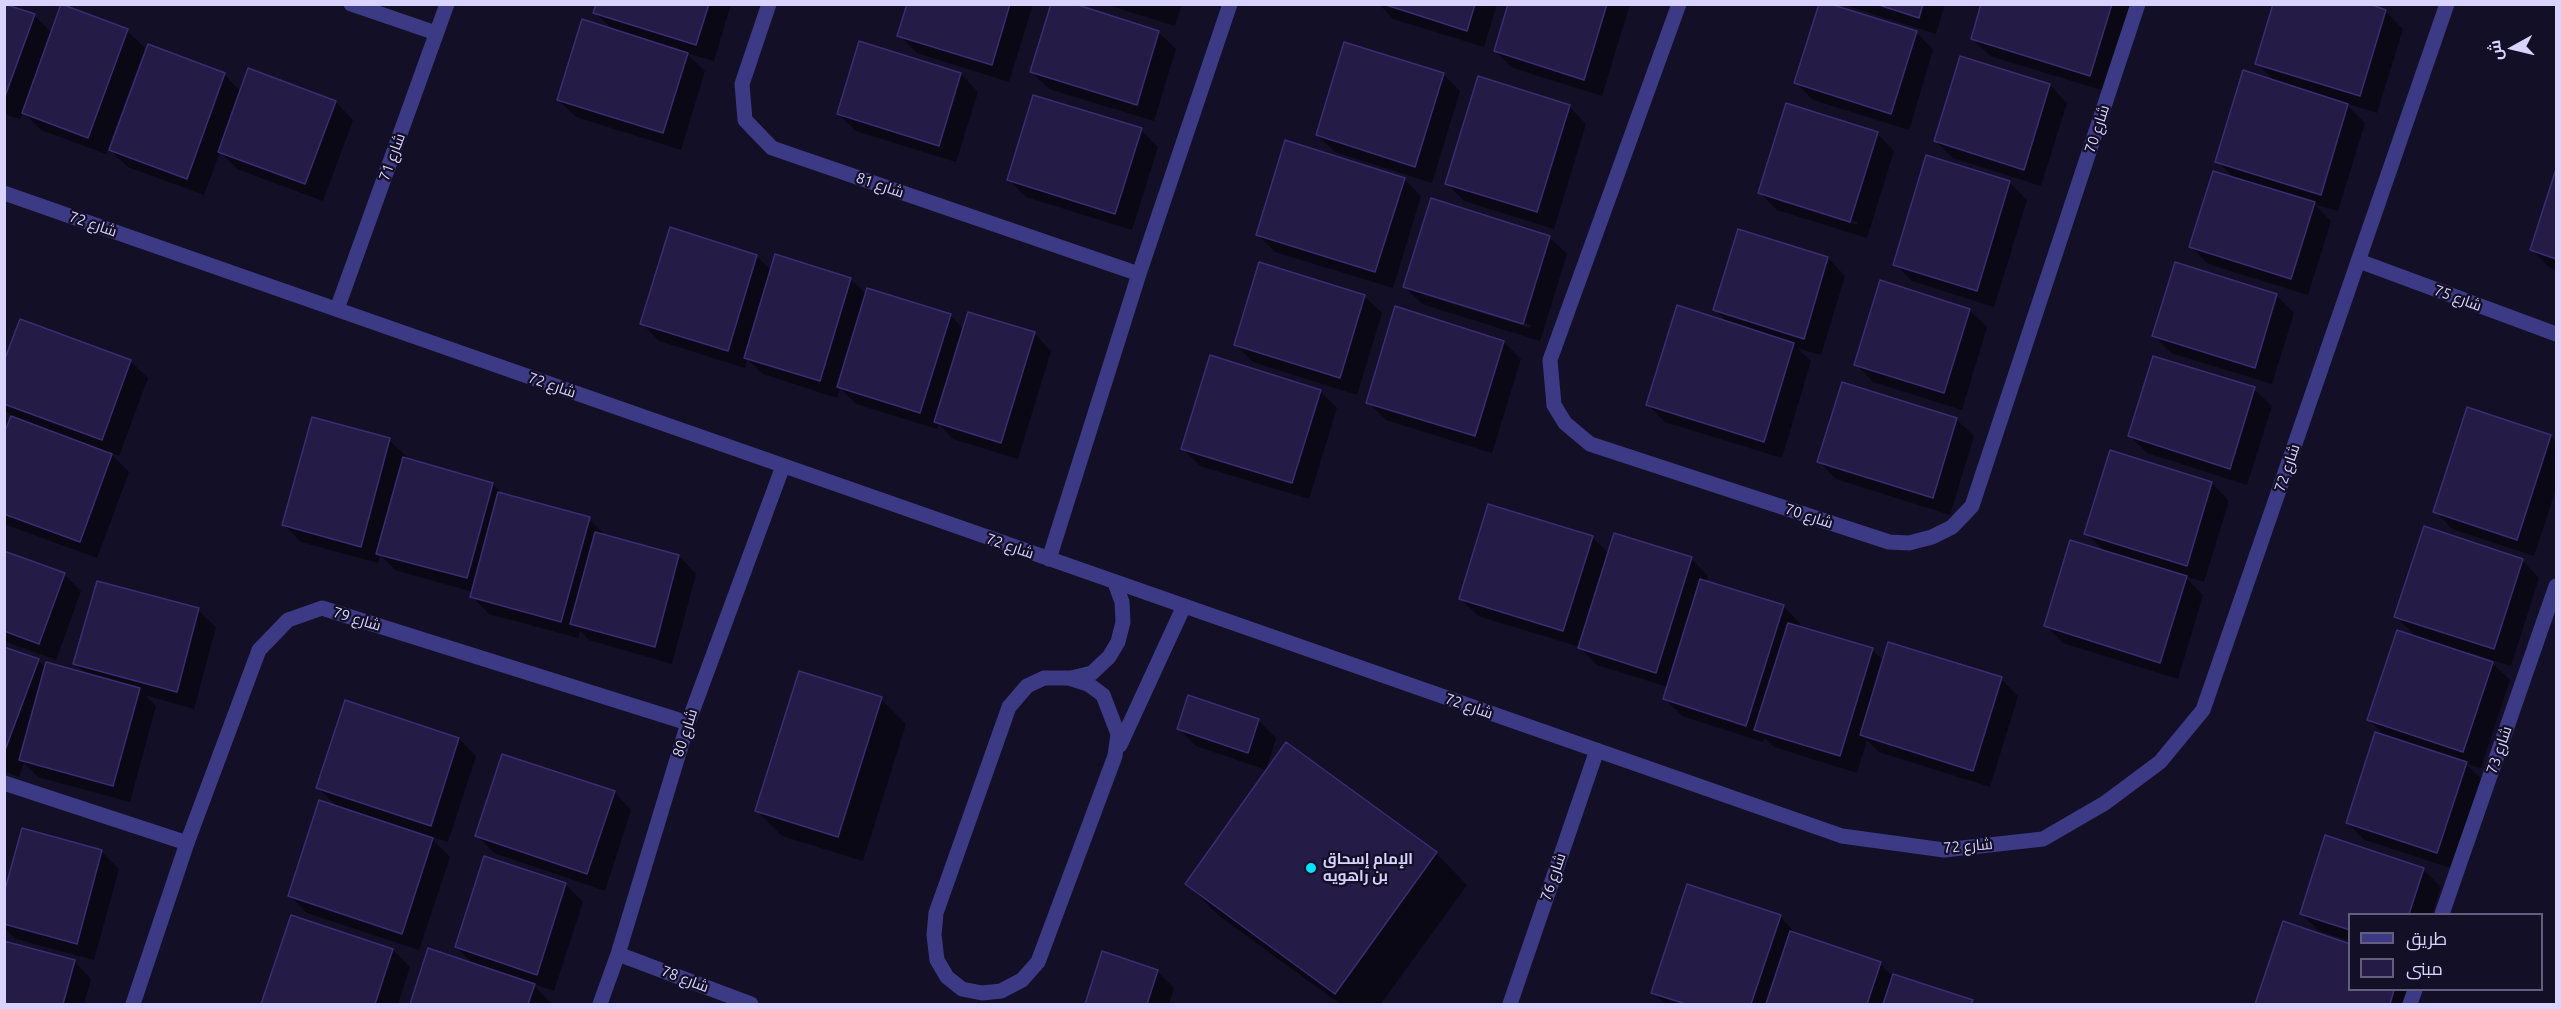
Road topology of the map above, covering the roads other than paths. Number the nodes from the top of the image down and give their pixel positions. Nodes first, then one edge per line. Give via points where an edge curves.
1 (351, 4) edge
2 (447, 4) edge
3 (769, 4) edge
4 (1230, 4) edge
5 (1679, 4) edge
6 (2138, 4) edge
7 (2447, 4) edge
8 (436, 33) junction
9 (4, 193) edge
10 (2359, 261) junction
11 (1139, 274) junction
12 (337, 309) junction
13 (2556, 334) edge
14 (783, 466) junction
15 (1048, 559) junction
16 (1115, 583) junction
17 (2556, 586) edge
18 (1184, 606) junction
19 (1070, 678) junction
20 (688, 723) junction
21 (1597, 750) junction
22 (1115, 756) junction
23 (4, 783) edge
24 (187, 843) junction
25 (2443, 913) edge
26 (618, 954) junction
27 (134, 1005) edge
28 (600, 1005) edge
29 (751, 1005) edge
30 (1510, 1005) edge

1 - 8 street
2 - 8 street, شارع 71
3 - 11 street, شارع 81 via 742,84 745,120 772,148
4 - 11 street
5 - 6 street, شارع 70 via 1550,360 1554,405 1565,423 1590,444 1889,542 1909,543 1952,527 1971,506
7 - 10 street, شارع 72
8 - 12 street, شارع 71
9 - 12 street, شارع 72
10 - 13 street, شارع 75
10 - 21 street, شارع 72 via 2203,710 2160,762 2105,803 2043,839 1944,850 1842,836
11 - 15 street
12 - 14 street, شارع 72
14 - 15 street, شارع 72
14 - 20 street, شارع 80
15 - 16 street, شارع 72
16 - 18 street, شارع 72
16 - 19 street via 1122,602 1118,642 1092,673
17 - 25 street, شارع 73
18 - 21 street, شارع 72
18 - 22 street
19 - 22 street via 1103,695 1118,734
19 - 22 street via 1044,678 1027,686 1009,707 936,913 937,960 947,977 962,989 1001,991 1022,980 1038,962
20 - 24 street, شارع 79 via 322,608 288,620 259,650
20 - 26 street, شارع 80
21 - 30 street, شارع 76
23 - 24 street
24 - 27 street, شارع 79
26 - 28 street, شارع 80
26 - 29 street, شارع 78

